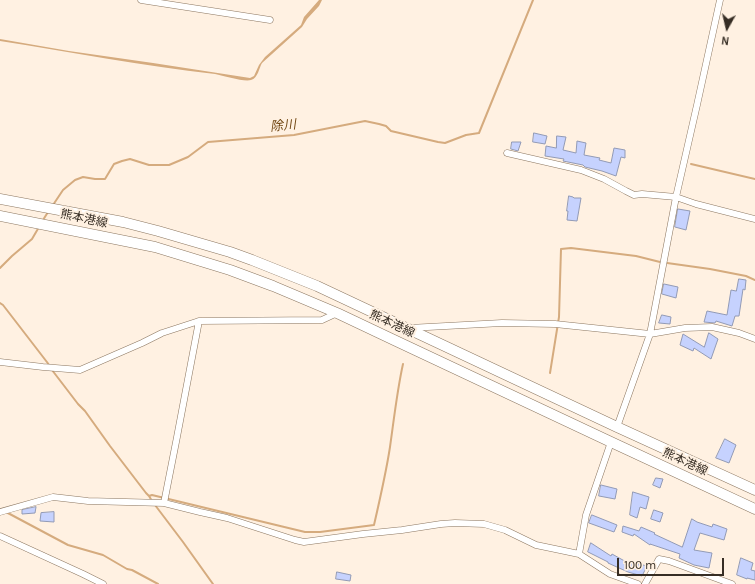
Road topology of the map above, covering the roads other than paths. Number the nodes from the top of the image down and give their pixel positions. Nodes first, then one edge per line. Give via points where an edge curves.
1 (141, 0) edge
2 (720, 0) edge
3 (270, 20) dead end
4 (507, 154) dead end
5 (676, 197) junction
6 (0, 199) edge
7 (0, 216) edge
8 (755, 219) edge
9 (119, 221) junction
10 (115, 239) junction
11 (337, 313) junction
12 (199, 320) junction
13 (408, 328) junction
14 (650, 334) junction
15 (755, 339) edge
16 (0, 362) edge
17 (617, 427) junction
18 (611, 442) junction
19 (755, 490) edge
20 (164, 503) junction
21 (755, 509) edge
22 (0, 512) edge
23 (0, 536) edge
24 (579, 554) junction
25 (103, 584) edge
26 (638, 584) edge
27 (645, 584) edge
28 (732, 584) edge

1 - 3 street
2 - 5 street
4 - 5 street via 581,170 634,195
5 - 8 street
5 - 14 street
6 - 9 main road, 熊本港線
7 - 10 main road, 熊本港線
9 - 10 main road
9 - 13 main road, 熊本港線 via 252,260 317,286
10 - 11 main road, 熊本港線 via 155,247 230,270
11 - 12 street via 322,320
11 - 18 main road, 熊本港線
12 - 16 street via 162,333 80,370
12 - 20 street
13 - 14 street via 502,323 555,324
13 - 17 main road, 熊本港線
14 - 15 street via 685,328 712,327
14 - 17 street
17 - 19 main road, 熊本港線
18 - 21 main road, 熊本港線
18 - 24 street via 586,515
20 - 22 street via 88,501 53,497
20 - 24 street via 227,518 304,542 463,523 484,524 505,530 536,545
23 - 25 street
24 - 26 street via 610,574
27 - 28 street via 659,558

